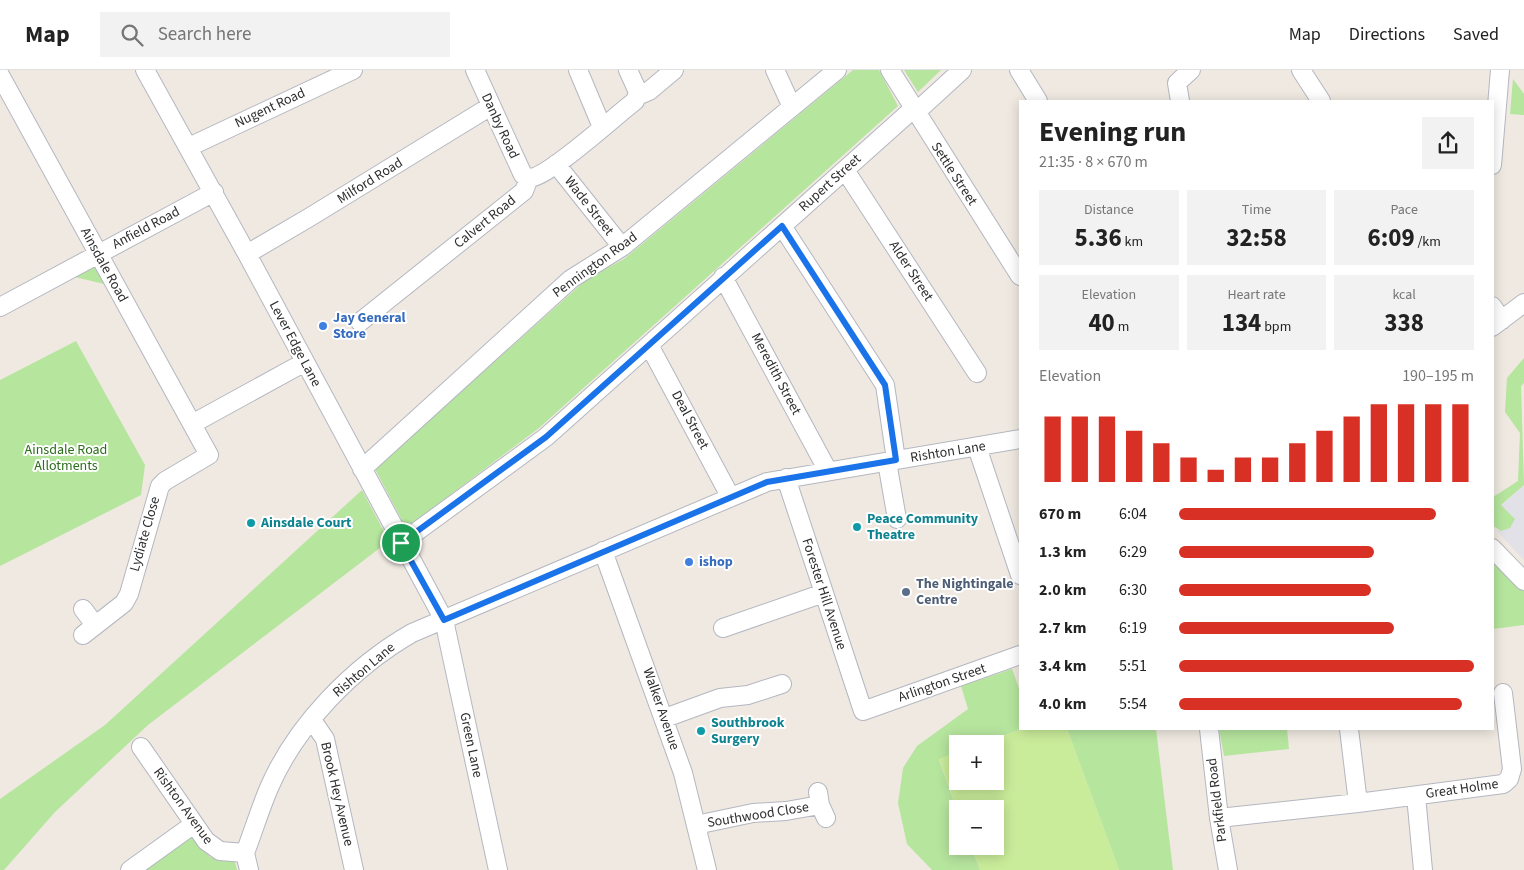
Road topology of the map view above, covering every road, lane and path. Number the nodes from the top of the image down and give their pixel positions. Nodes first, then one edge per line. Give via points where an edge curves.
1 (7, 70) edge
2 (145, 70) edge
3 (353, 70) edge
4 (474, 70) edge
5 (578, 70) edge
6 (628, 70) edge
7 (674, 70) edge
8 (775, 70) edge
9 (837, 70) edge
10 (890, 70) edge
11 (962, 70) edge
12 (1019, 70) edge
13 (1191, 70) edge
14 (1301, 70) edge
15 (1500, 70) edge
16 (0, 75) edge
17 (638, 92) junction
18 (1037, 100) edge
19 (1180, 100) edge
20 (1320, 100) edge
21 (491, 106) junction
22 (792, 107) junction
23 (912, 107) junction
24 (602, 127) junction
25 (189, 146) junction
26 (1494, 151) edge
27 (556, 164) junction
28 (845, 170) junction
29 (529, 178) junction
30 (214, 192) junction
31 (782, 226) junction
32 (622, 247) junction
33 (98, 254) junction
34 (247, 254) junction
35 (1019, 274) edge
36 (723, 277) junction
37 (1524, 303) edge
38 (0, 308) edge
39 (1496, 318) edge
40 (360, 322) dead end
41 (649, 345) junction
42 (305, 362) junction
43 (977, 373) dead end
44 (192, 424) junction
45 (1019, 440) edge
46 (977, 447) junction
47 (209, 455) joint
48 (892, 461) junction
49 (828, 471) junction
50 (365, 474) junction
51 (786, 478) junction
52 (730, 496) junction
53 (897, 519) dead end
54 (398, 537) junction
55 (1494, 550) edge
56 (603, 551) junction
57 (1016, 553) edge
58 (1019, 570) edge
59 (1524, 580) edge
60 (824, 593) junction
61 (83, 609) dead end
62 (444, 620) junction
63 (724, 628) dead end
64 (1019, 655) edge
65 (783, 682) dead end
66 (1503, 693) dead end
67 (863, 711) joint
68 (665, 718) junction
69 (312, 720) junction
70 (1209, 730) edge
71 (1349, 730) edge
72 (140, 747) dead end
73 (1416, 796) junction
74 (1358, 804) junction
75 (822, 805) dead end
76 (1219, 818) junction
77 (194, 824) junction
78 (696, 825) junction
79 (247, 862) edge
80 (130, 870) edge
81 (354, 870) edge
82 (498, 870) edge
83 (707, 870) edge
84 (1228, 870) edge
85 (1423, 870) edge

1 - 16 street
2 - 25 street, Lever Edge Lane
3 - 25 street, Nugent Road
4 - 21 street, Danby Road
5 - 24 street
6 - 17 street
7 - 17 street via 645,93
8 - 22 street
9 - 22 street, Pennington Road
10 - 23 street, Settle Street
11 - 23 street, Rupert Street
12 - 18 street
13 - 19 street via 1177,83
14 - 20 street
15 - 26 street
16 - 33 street, Ainsdale Road
17 - 24 street via 635,100
21 - 29 street, Danby Road via 523,175
21 - 34 street, Milford Road
22 - 32 street, Pennington Road
23 - 28 street, Rupert Street
23 - 35 street, Settle Street
24 - 27 street
25 - 30 street, Lever Edge Lane
27 - 29 street via 538,177
27 - 32 street, Wade Street
28 - 31 street, Rupert Street
28 - 43 street, Alder Street
29 - 40 street, Calvert Road via 524,191
30 - 33 street, Anfield Road
30 - 34 street, Lever Edge Lane
31 - 36 street, Rupert Street
31 - 48 street via 885,385
32 - 50 street, Pennington Road via 571,279
33 - 38 street, Anfield Road
33 - 44 street, Ainsdale Road
34 - 42 street, Lever Edge Lane
36 - 41 street, Rupert Street
36 - 49 street, Meredith Street
37 - 39 street
41 - 52 street, Deal Street
41 - 54 street, Rupert Street via 546,437
42 - 44 street
42 - 50 street, Lever Edge Lane
44 - 47 street, Ainsdale Road
45 - 46 street, Rishton Lane
46 - 48 street, Rishton Lane
46 - 57 street
47 - 61 street, Lydiate Close via 160,486 124,603 89,630
48 - 49 street, Rishton Lane
48 - 53 street
49 - 51 street, Rishton Lane
50 - 54 street, Lever Edge Lane
51 - 52 street, Rishton Lane
51 - 60 street, Forester Hill Avenue
52 - 56 street, Rishton Lane
54 - 62 street, Lever Edge Lane
55 - 59 street
56 - 62 street, Rishton Lane
56 - 68 street, Walker Avenue
57 - 58 street
60 - 63 street
60 - 67 street, Forester Hill Avenue
62 - 69 street, Rishton Lane via 385,649 334,693
62 - 82 street, Green Lane
64 - 67 street, Arlington Street
65 - 68 street via 748,695 720,698
66 - 73 street, Great Holme via 1512,769 1509,779 1499,785
68 - 78 street, Walker Avenue
69 - 79 street, Rishton Lane via 287,753 269,787
69 - 81 street, Brook Hey Avenue via 325,739
70 - 76 street, Parkfield Road
71 - 74 street
72 - 77 street, Rishton Avenue
73 - 74 street, Great Holme
73 - 85 street, Great Holme
74 - 76 street, Great Holme
75 - 78 street, Southwood Close via 786,812 753,813
76 - 84 street, Parkfield Road
77 - 79 street, Rishton Avenue via 212,847
77 - 80 street
78 - 83 street, Walker Avenue

